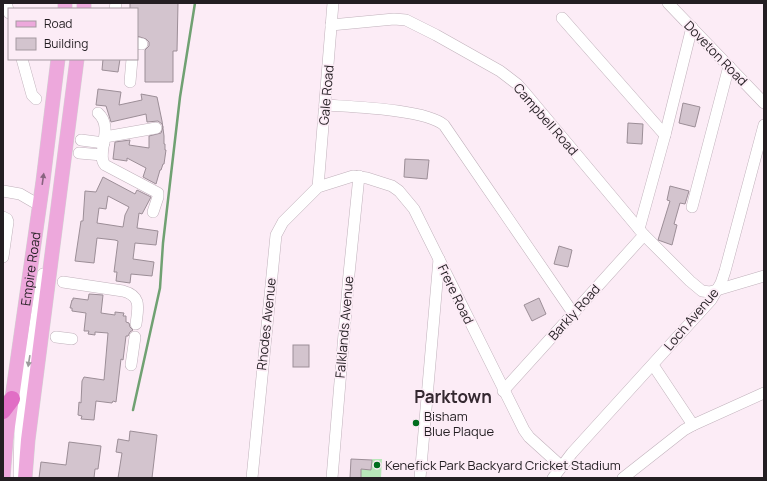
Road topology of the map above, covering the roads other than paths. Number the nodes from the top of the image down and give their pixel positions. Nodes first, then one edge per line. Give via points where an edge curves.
1 (334, 3) edge
2 (668, 3) edge
3 (678, 3) edge
4 (680, 15) junction
5 (562, 18) dead end
6 (331, 25) junction
7 (692, 27) junction
8 (22, 60) edge
9 (58, 60) edge
10 (70, 60) edge
11 (77, 60) edge
12 (132, 60) edge
13 (728, 66) junction
14 (130, 82) dead end
15 (36, 99) dead end
16 (764, 103) edge
17 (325, 105) junction
18 (98, 113) dead end
19 (764, 125) edge
20 (156, 128) dead end
21 (665, 135) junction
22 (86, 140) dead end
23 (105, 140) junction
24 (79, 152) dead end
25 (102, 155) junction
26 (359, 176) junction
27 (318, 187) junction
28 (3, 191) edge
29 (39, 205) junction
30 (692, 206) dead end
31 (153, 212) dead end
32 (3, 217) edge
33 (642, 232) junction
34 (4, 238) edge
35 (3, 257) edge
36 (440, 260) junction
37 (764, 276) edge
38 (66, 282) dead end
39 (717, 290) junction
40 (573, 313) junction
41 (136, 324) dead end
42 (56, 337) dead end
43 (135, 337) dead end
44 (72, 340) dead end
45 (131, 365) dead end
46 (653, 365) junction
47 (504, 391) junction
48 (764, 393) edge
49 (7, 405) edge
50 (693, 425) junction
51 (12, 449) edge
52 (560, 466) junction
53 (3, 478) edge
54 (18, 478) edge
55 (25, 478) edge
56 (252, 478) edge
57 (332, 478) edge
58 (420, 478) edge
59 (553, 478) edge
60 (623, 478) edge

1 - 6 street, Gale Road
2 - 4 street, Doveton Road
3 - 4 street
4 - 7 street, Doveton Road
5 - 21 street
6 - 17 street, Gale Road
6 - 33 street, Campbell Road via 406,20 500,71 526,94
7 - 13 street, Doveton Road
7 - 21 street, Barkly Road
8 - 15 street via 32,94
29 -> 9 main road, Empire Road
10 -> 51 street via 43,271 24,393
11 - 51 main road, Empire Road
12 - 14 street
13 - 16 street, Doveton Road
13 - 30 street
17 - 27 street, Gale Road
17 - 40 street via 410,113 444,125
18 - 23 street via 104,122
19 - 39 street, Loch Avenue via 726,266
20 - 23 street
21 - 33 street, Barkly Road
22 - 23 street
23 - 25 street
24 - 25 street
25 - 31 street via 104,165 158,193
26 - 27 street, Frere Road
26 - 36 street, Frere Road via 400,191 414,209
26 - 57 street, Falklands Avenue
27 - 56 street, Rhodes Avenue via 282,222 276,235
28 - 29 street via 20,194
29 - 49 main road, Empire Road
32 - 34 street via 8,222
33 - 39 street, Campbell Road via 702,291 705,293
33 - 40 street, Barkly Road
34 - 35 street
36 - 47 street, Frere Road
36 - 58 street
37 - 39 street
38 - 41 street via 123,291 132,295 137,299 138,306
39 - 46 street, Loch Avenue
40 - 47 street, Barkly Road
42 - 44 street
43 - 45 street
46 - 50 street
46 - 52 street, Loch Avenue
47 - 52 street, Frere Road via 529,437
48 - 50 street
49 - 51 main road, Empire Road
50 - 60 street
51 - 53 main road, Empire Road
51 - 54 street
51 - 55 main road, Empire Road
52 - 59 street, Loch Avenue

